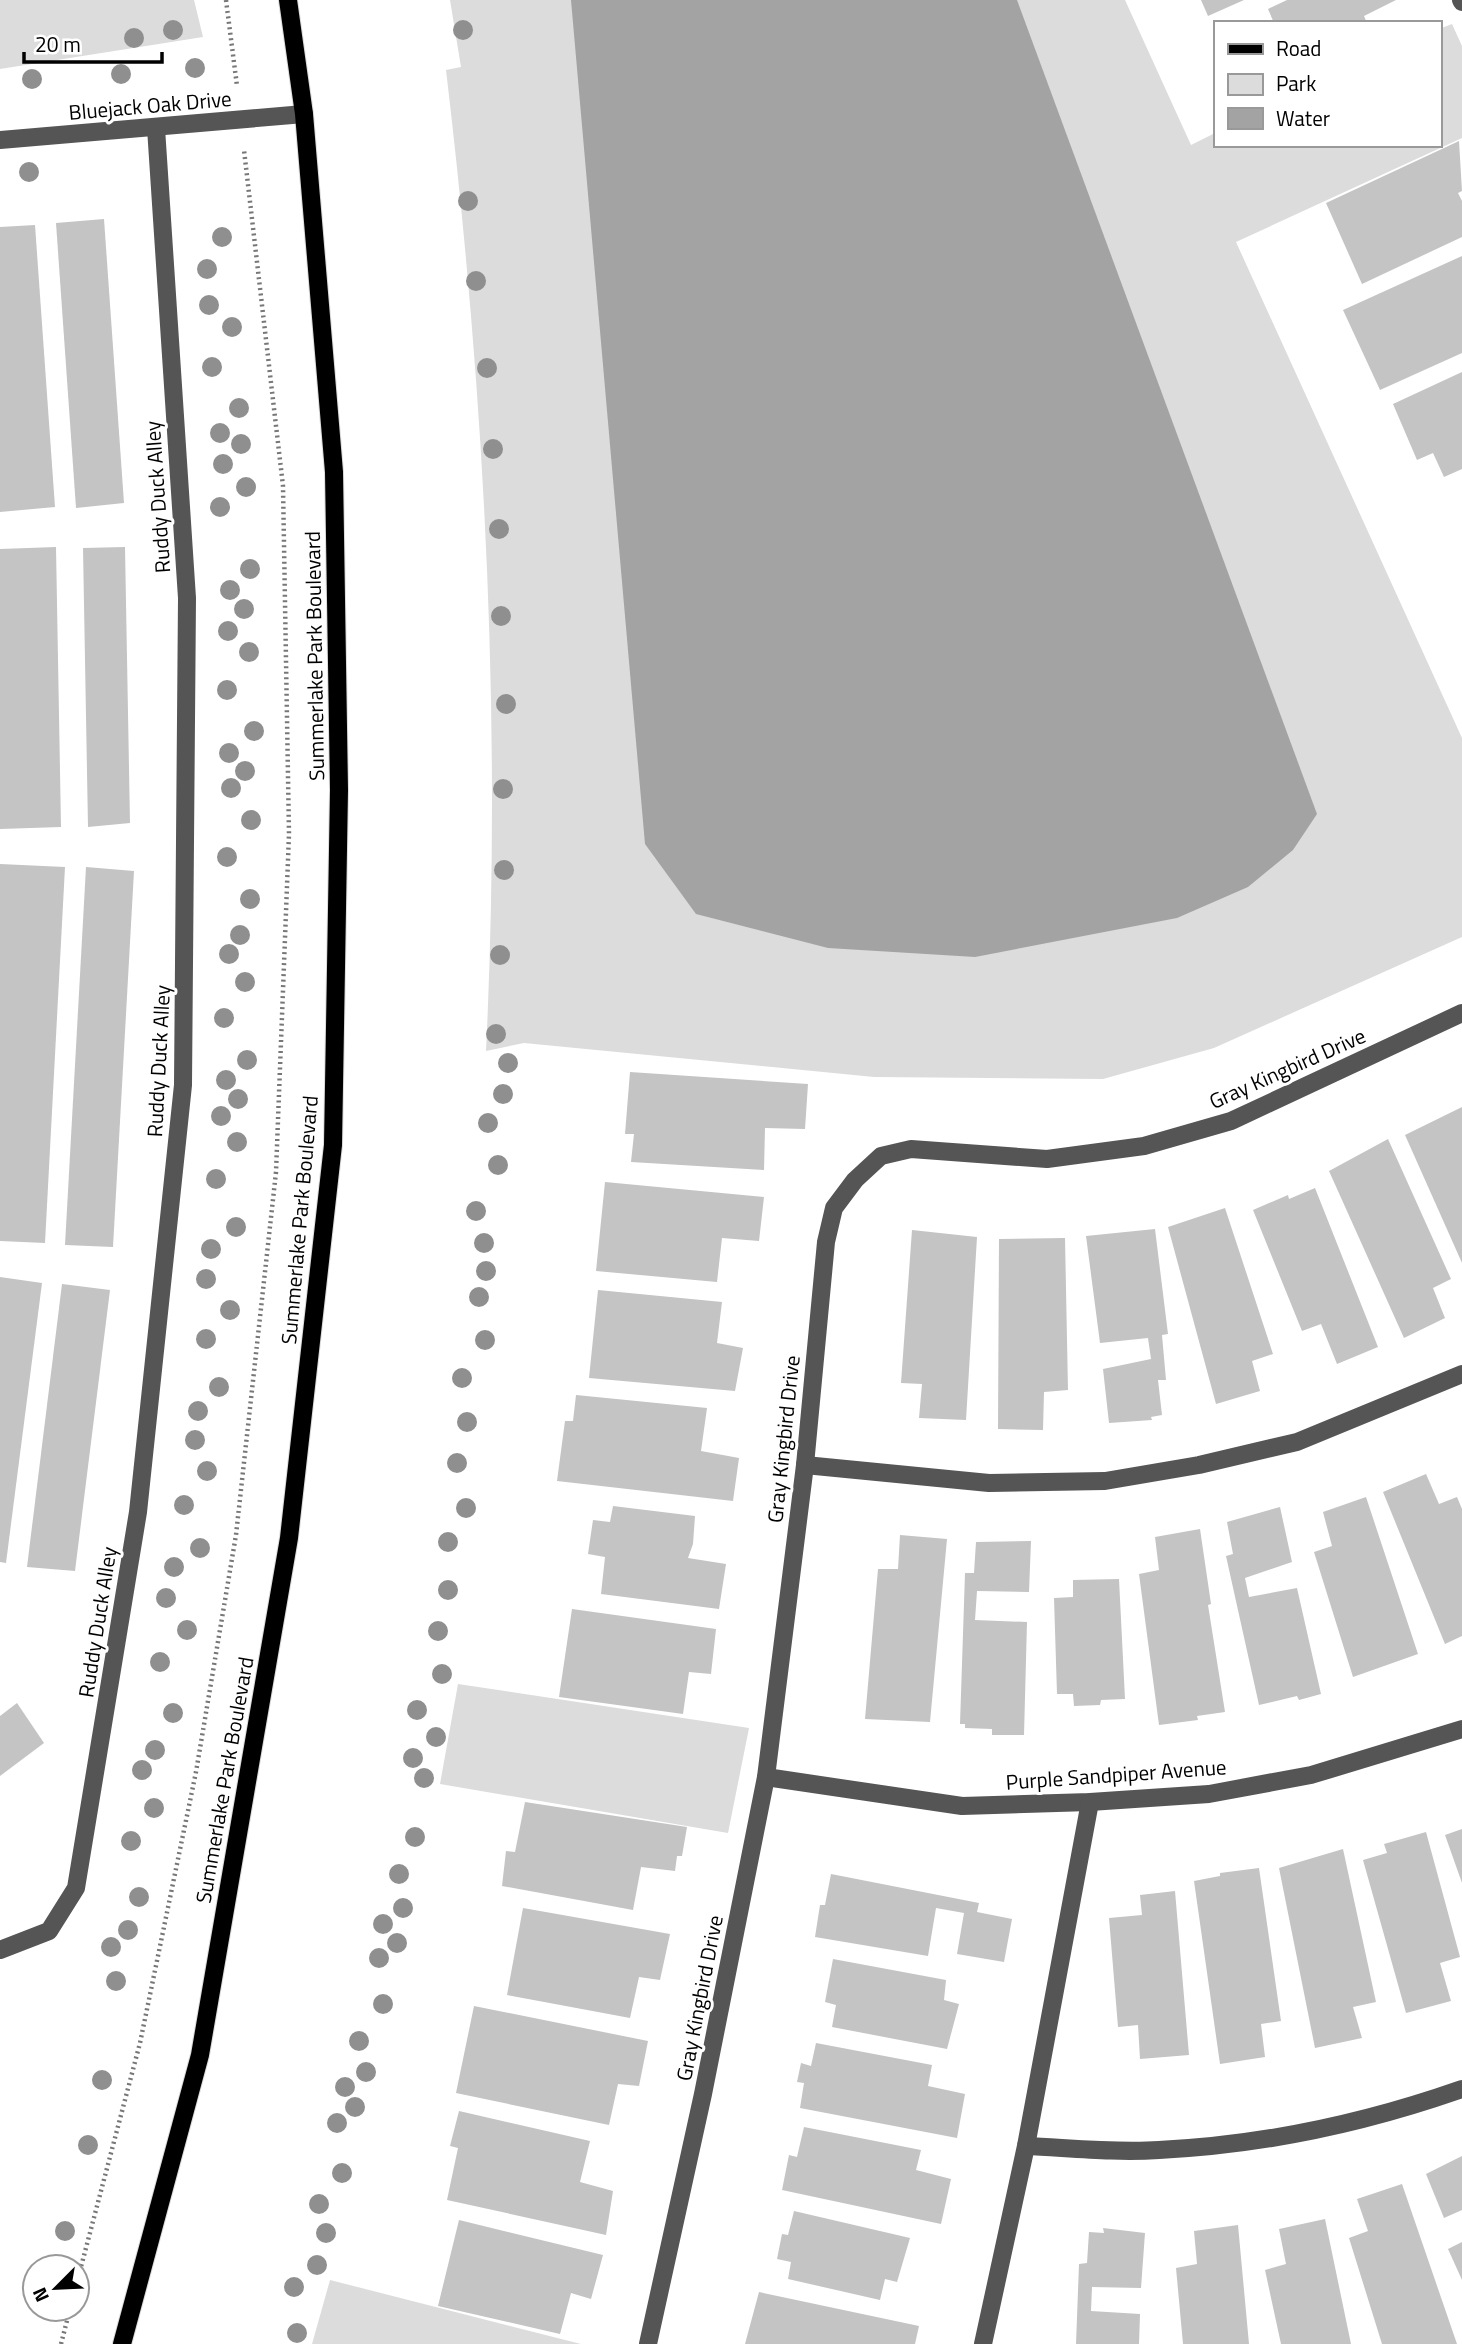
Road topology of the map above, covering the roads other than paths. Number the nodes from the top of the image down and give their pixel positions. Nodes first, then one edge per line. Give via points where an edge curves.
1 (288, 0) edge
2 (304, 114) junction
3 (156, 128) junction
4 (0, 140) edge
5 (1462, 1013) edge
6 (1462, 1374) edge
7 (804, 1465) junction
8 (1462, 1729) edge
9 (766, 1777) junction
10 (1090, 1802) junction
11 (0, 1950) edge
12 (1462, 2090) edge
13 (1026, 2147) junction
14 (122, 2344) edge
15 (648, 2344) edge
16 (983, 2344) edge

1 - 2 main road, Summerlake Park Boulevard
2 - 3 street, Bluejack Oak Drive
2 - 14 main road, Summerlake Park Boulevard via 334,472 339,790 333,1145 289,1538 200,2055
3 - 4 street, Bluejack Oak Drive
3 - 11 street, Ruddy Duck Alley via 187,598 183,1085 138,1512 76,1888 49,1931
5 - 7 street, Gray Kingbird Drive via 1231,1121 1144,1146 1047,1159 911,1149 881,1156 834,1208 826,1242
6 - 7 street via 1297,1442 1105,1481 989,1483
7 - 9 street, Gray Kingbird Drive
8 - 10 street, Purple Sandpiper Avenue via 1311,1775 1209,1794
9 - 10 street, Purple Sandpiper Avenue via 962,1807
9 - 15 street, Gray Kingbird Drive
10 - 13 street
12 - 13 street via 1402,2110 1282,2137 1158,2150
13 - 16 street

